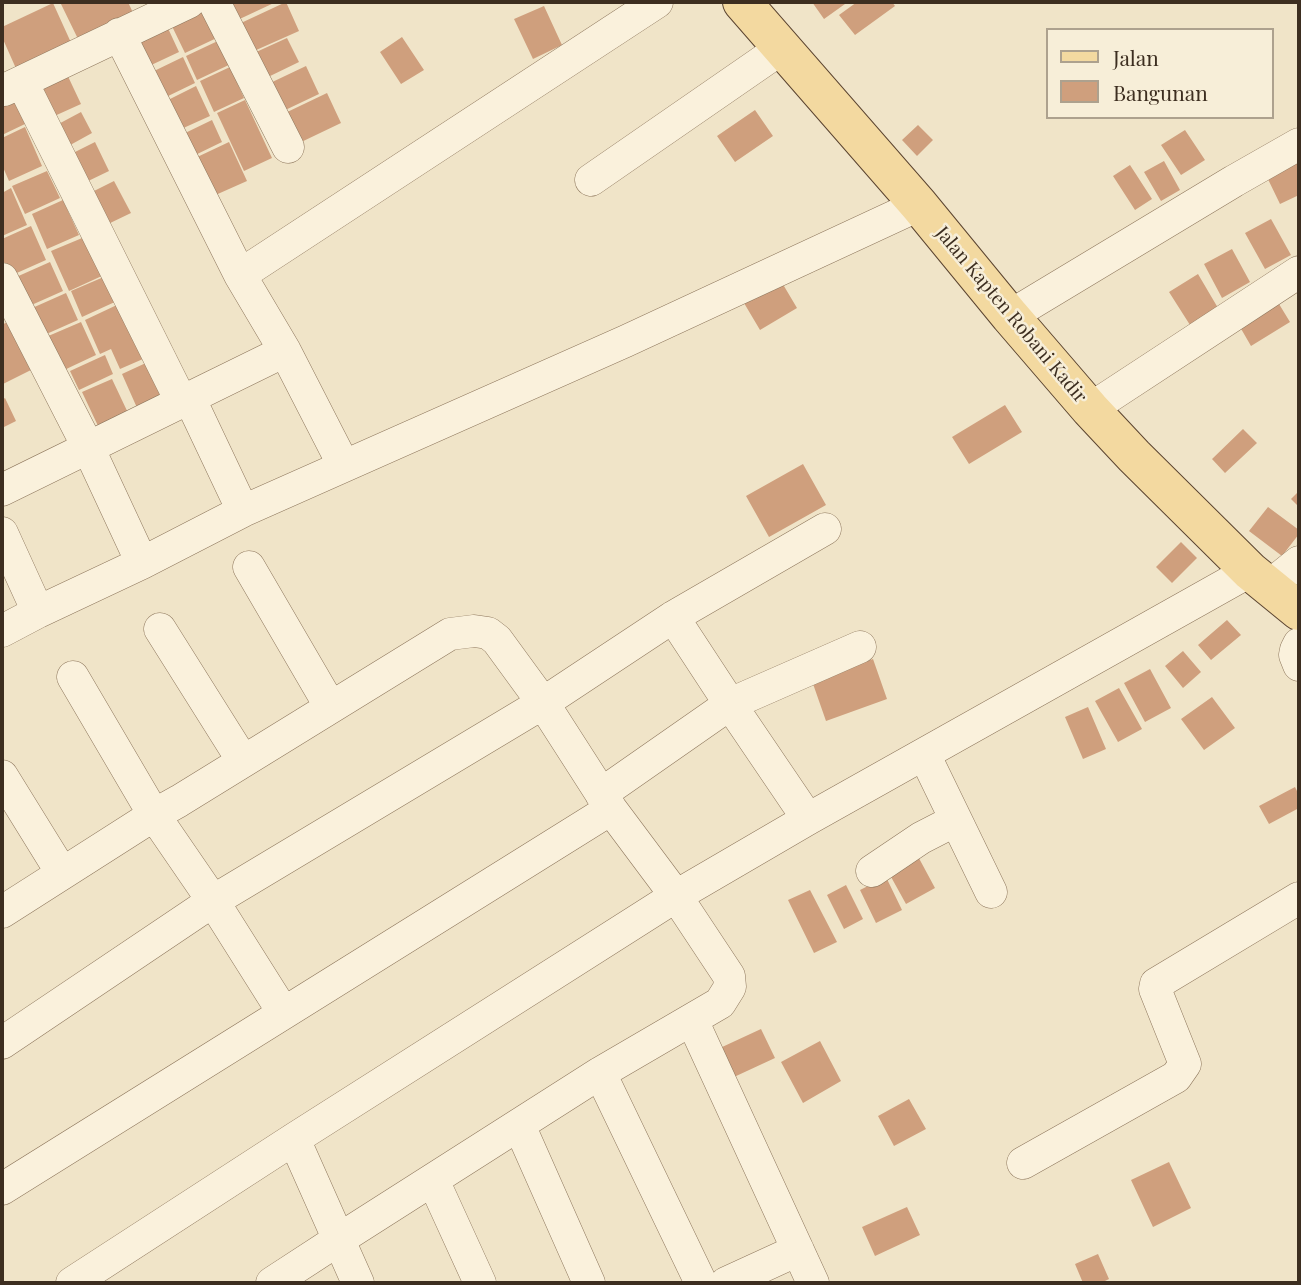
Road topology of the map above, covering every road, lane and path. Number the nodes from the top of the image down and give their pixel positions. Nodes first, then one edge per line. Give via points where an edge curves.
1 (189, 2) edge
2 (214, 2) edge
3 (657, 2) edge
4 (742, 2) edge
5 (119, 34) junction
6 (782, 48) junction
7 (12, 87) edge
8 (1299, 144) edge
9 (288, 148) dead end
10 (591, 180) dead end
11 (919, 205) junction
12 (1299, 272) edge
13 (240, 275) junction
14 (2, 279) edge
15 (1010, 316) junction
16 (285, 351) junction
17 (185, 399) junction
18 (1090, 409) junction
19 (88, 447) junction
20 (344, 466) junction
21 (2, 488) edge
22 (243, 511) junction
23 (825, 529) dead end
24 (2, 533) edge
25 (1299, 562) edge
26 (142, 563) junction
27 (249, 567) dead end
28 (1259, 579) junction
29 (1299, 611) edge
30 (38, 612) junction
31 (673, 617) junction
32 (160, 629) dead end
33 (2, 631) edge
34 (1299, 644) edge
35 (860, 647) dead end
36 (1299, 666) edge
37 (73, 677) dead end
38 (543, 703) junction
39 (730, 704) junction
40 (330, 706) junction
41 (924, 754) junction
42 (243, 761) junction
43 (2, 776) edge
44 (606, 801) junction
45 (154, 815) junction
46 (808, 819) junction
47 (956, 820) junction
48 (872, 871) dead end
49 (62, 873) junction
50 (991, 892) dead end
51 (676, 896) junction
52 (1299, 898) edge
53 (213, 901) junction
54 (2, 912) edge
55 (284, 1012) junction
56 (692, 1020) junction
57 (2, 1043) edge
58 (600, 1073) junction
59 (520, 1125) junction
60 (294, 1139) junction
61 (1023, 1163) dead end
62 (433, 1180) junction
63 (2, 1189) edge
64 (338, 1240) junction
65 (798, 1250) junction
66 (72, 1283) edge
67 (272, 1283) edge
68 (358, 1283) edge
69 (480, 1283) edge
70 (589, 1283) edge
71 (701, 1283) edge
72 (726, 1283) edge
73 (813, 1283) edge

1 - 5 street
2 - 9 street
3 - 13 street
4 - 6 main road, Jalan Kapten Robani Kadir
5 - 7 street
5 - 13 street
6 - 10 street
6 - 11 main road, Jalan Kapten Robani Kadir
7 - 17 street
8 - 15 street
11 - 15 main road, Jalan Kapten Robani Kadir
11 - 20 street
12 - 18 street
13 - 16 street
14 - 19 street
15 - 18 main road, Jalan Kapten Robani Kadir
16 - 17 street
16 - 20 street
17 - 19 street
17 - 22 street
18 - 28 main road, Jalan Kapten Robani Kadir
19 - 21 street
19 - 26 street
20 - 22 street
22 - 26 street
23 - 31 street
24 - 30 street
25 - 28 street
26 - 30 street
27 - 40 street
28 - 29 main road, Jalan Kapten Robani Kadir
28 - 41 street
30 - 33 street
31 - 38 street
31 - 39 street
32 - 42 street
34 - 36 street via 1295,656
35 - 39 street
37 - 45 street
38 - 40 street via 497,640 488,633 462,631
38 - 44 street
38 - 53 street
39 - 44 street
39 - 46 street
40 - 42 street
41 - 46 street
41 - 47 street
42 - 45 street
43 - 49 street
44 - 51 street
44 - 55 street
45 - 49 street
45 - 53 street
46 - 51 street
47 - 48 street
47 - 50 street
49 - 54 street
51 - 56 street via 729,976 730,987 720,1003
51 - 60 street
52 - 61 street via 1156,984 1185,1064 1175,1077
53 - 55 street
53 - 57 street
55 - 63 street
56 - 58 street
56 - 65 street
58 - 59 street
58 - 71 street
59 - 62 street
59 - 70 street
60 - 64 street
60 - 66 street
62 - 64 street
62 - 69 street
64 - 67 street
64 - 68 street
65 - 72 street
65 - 73 street

